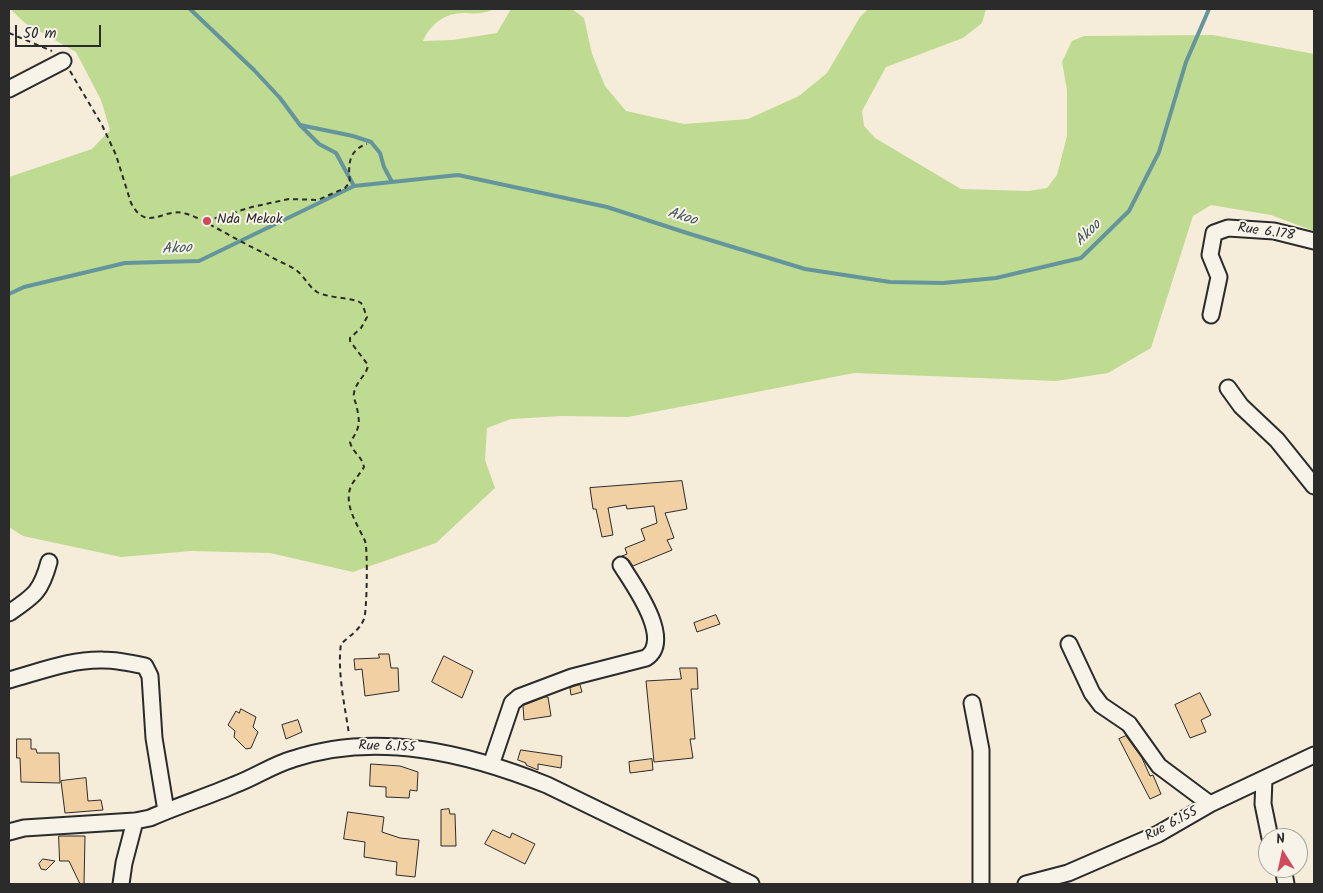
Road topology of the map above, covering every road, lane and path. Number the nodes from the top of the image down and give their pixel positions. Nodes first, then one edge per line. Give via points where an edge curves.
1 (9, 33) edge
2 (64, 61) junction
3 (9, 89) edge
4 (366, 144) dead end
5 (206, 221) junction
6 (1314, 241) edge
7 (1211, 315) dead end
8 (1228, 388) dead end
9 (1314, 486) edge
10 (49, 562) dead end
11 (621, 565) dead end
12 (9, 613) edge
13 (1069, 644) dead end
14 (9, 680) edge
15 (972, 703) dead end
16 (351, 747) junction
17 (1314, 755) edge
18 (491, 766) junction
19 (1264, 779) junction
20 (1210, 804) junction
21 (166, 811) junction
22 (135, 821) junction
23 (1268, 828) edge
24 (9, 832) edge
25 (121, 884) edge
26 (752, 884) edge
27 (981, 884) edge
28 (1026, 884) edge

1 - 2 path via 50,49
2 - 3 street
2 - 5 path via 102,125 135,210 149,219 184,213
4 - 5 path via 348,162 350,182 346,188 318,200 289,199
5 - 16 path via 297,271 320,294 357,301 367,317 350,338 368,364 368,370 359,379 354,394 360,420 350,442 352,450 362,458 364,467 351,487 349,505 366,544 366,616 356,634 341,644 340,649
6 - 7 street, Rue 6.178 via 1274,231 1228,228 1214,233 1210,255 1219,277
8 - 9 street via 1241,406 1277,440
10 - 12 street via 44,580 34,596
11 - 18 street via 646,607 656,632 652,654 572,677 519,697 512,703
13 - 20 street via 1101,705 1129,724 1159,766
14 - 21 street via 64,664 101,660 145,666 150,676 154,738
15 - 27 street via 980,750
16 - 18 street, Rue 6.155 via 428,749
16 - 21 street, Rue 6.155 via 322,751 276,764 237,785
17 - 19 street, Rue 6.155
18 - 26 street, Rue 6.155 via 547,785
19 - 20 street, Rue 6.155
19 - 23 street via 1263,804
20 - 28 street, Rue 6.155 via 1158,834 1068,873
21 - 22 street, Rue 6.155
22 - 24 street, Rue 6.155 via 24,828
22 - 25 street

